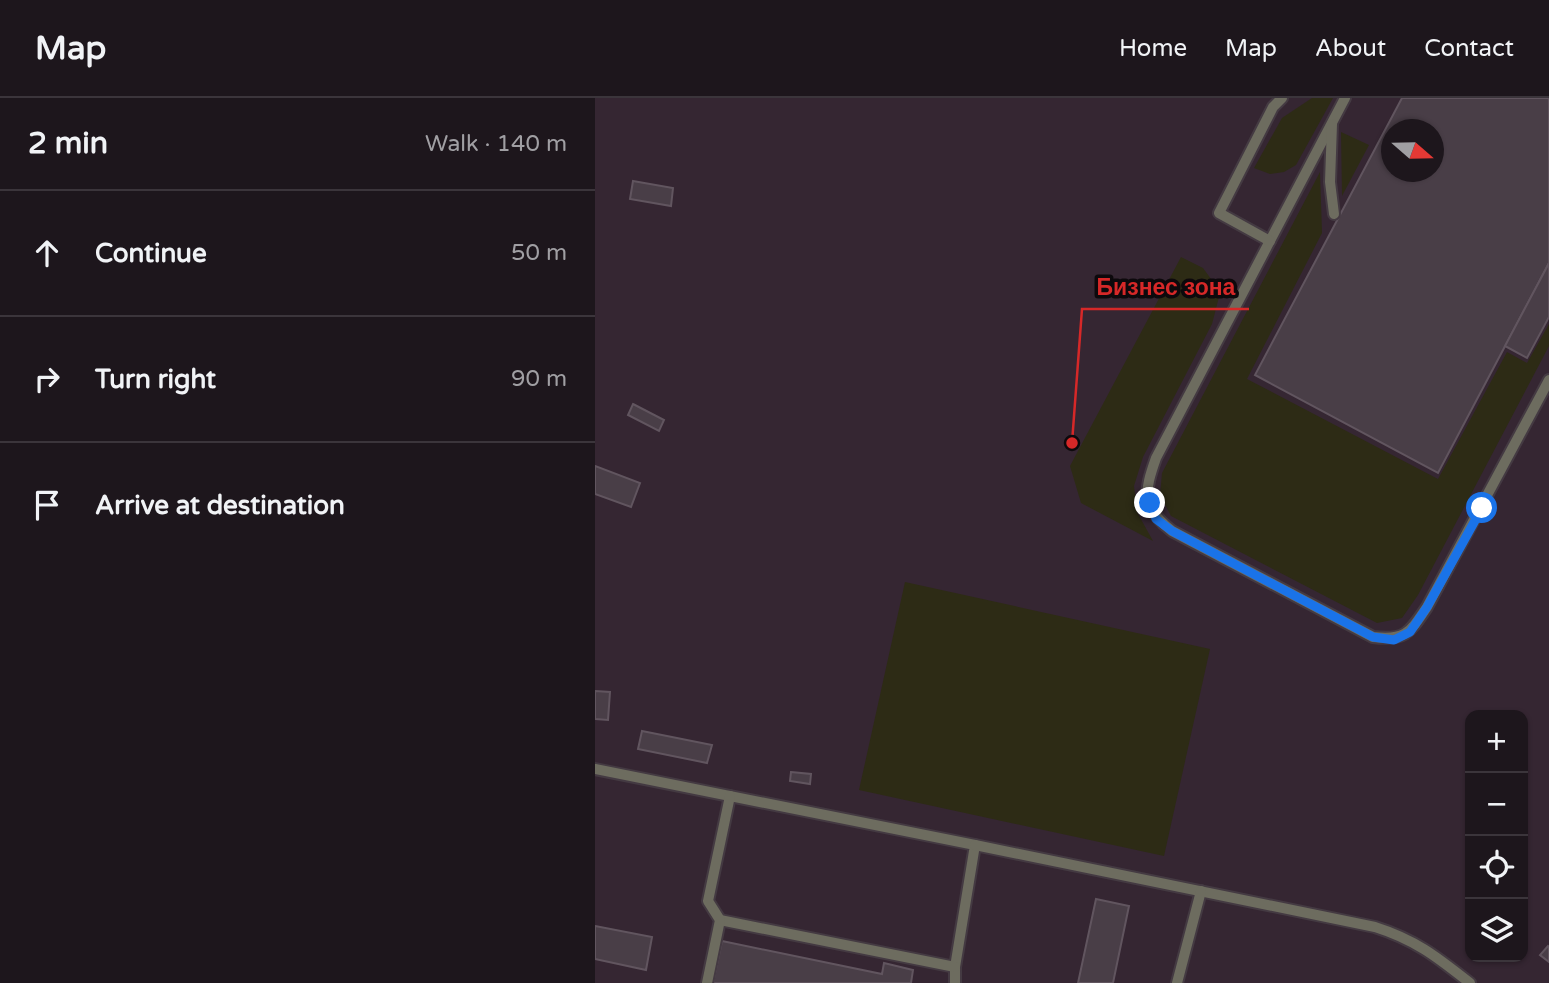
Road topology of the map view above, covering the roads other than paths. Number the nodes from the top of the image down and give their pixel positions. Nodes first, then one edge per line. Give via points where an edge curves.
1 (1282, 98) edge
2 (1345, 98) edge
3 (1332, 121) junction
4 (1334, 214) dead end
5 (1270, 241) junction
6 (1549, 380) edge
7 (595, 769) edge
8 (730, 796) junction
9 (975, 845) junction
10 (1201, 891) junction
11 (720, 920) junction
12 (955, 967) junction
13 (707, 983) edge
14 (955, 983) edge
15 (1177, 983) edge
16 (1470, 983) edge

1 - 5 lane via 1273,107 1219,213
2 - 3 lane
3 - 4 lane
3 - 5 lane
5 - 6 lane via 1156,458 1146,486 1150,503 1156,519 1172,531 1373,637 1394,640 1410,632
7 - 8 lane
8 - 9 lane
8 - 11 lane via 708,901
9 - 10 lane
9 - 12 lane
10 - 15 lane
10 - 16 lane via 1401,935
11 - 12 lane
11 - 13 lane
12 - 14 lane

